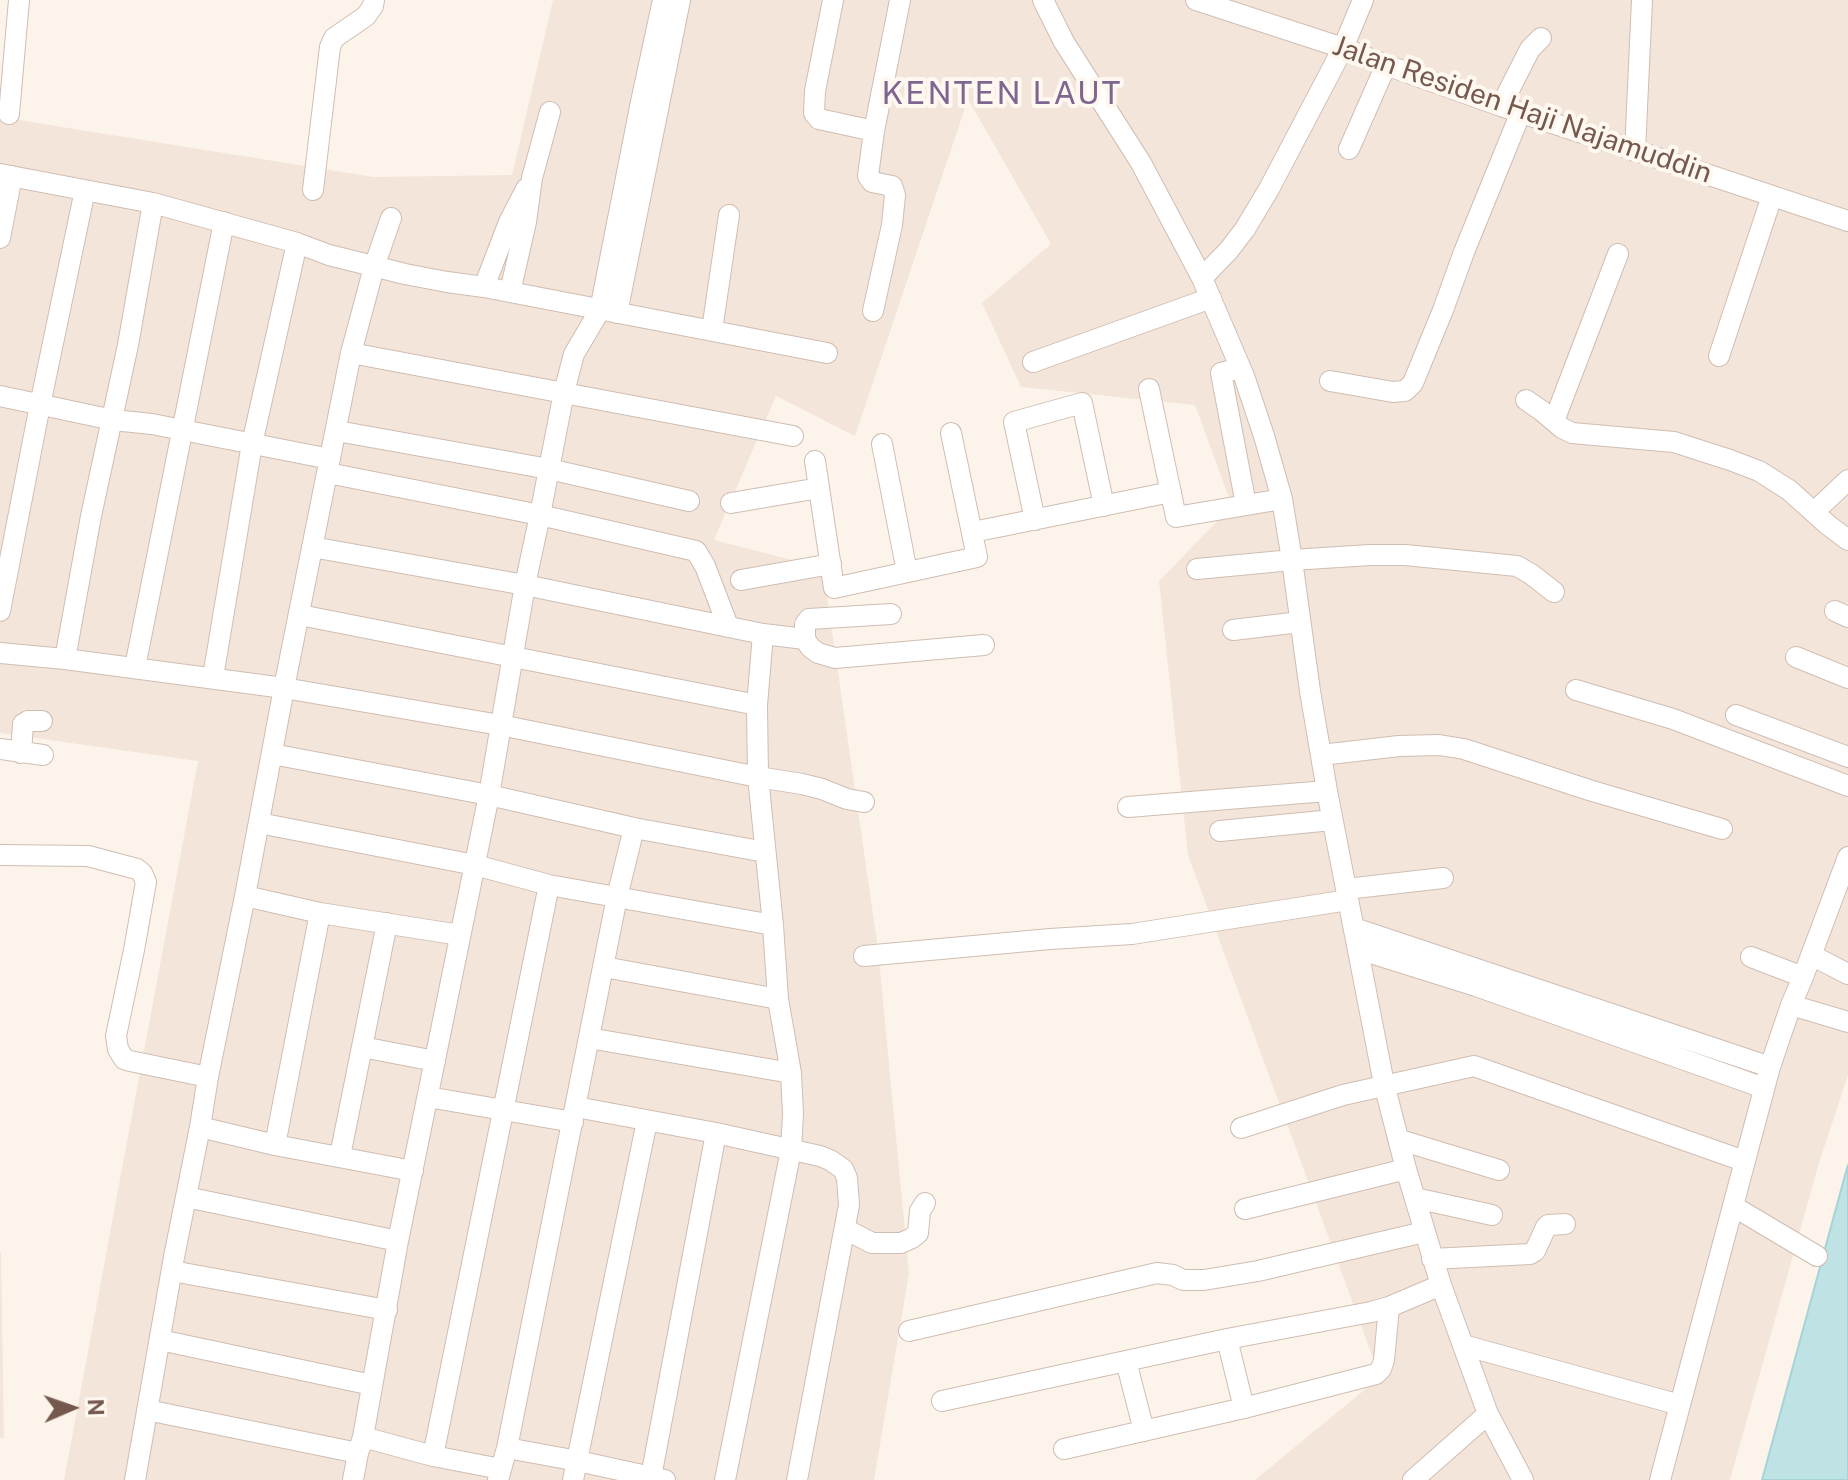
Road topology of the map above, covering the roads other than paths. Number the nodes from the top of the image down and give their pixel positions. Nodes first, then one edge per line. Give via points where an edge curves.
1 (19, 0) edge
2 (374, 0) edge
3 (663, 0) edge
4 (680, 0) edge
5 (833, 0) edge
6 (900, 0) edge
7 (1043, 0) edge
8 (1196, 0) edge
9 (1363, 0) edge
10 (1642, 0) edge
11 (1242, 7) edge
12 (1541, 38) dead end
13 (1343, 48) junction
14 (661, 52) junction
15 (1386, 65) junction
16 (1501, 106) junction
17 (550, 112) dead end
18 (1521, 112) junction
19 (9, 114) dead end
20 (874, 131) junction
21 (1349, 149) dead end
22 (1635, 151) junction
23 (6, 175) edge
24 (532, 178) junction
25 (85, 190) junction
26 (313, 190) dead end
27 (1772, 196) junction
28 (153, 203) junction
29 (729, 215) dead end
30 (1847, 217) edge
31 (391, 218) dead end
32 (224, 222) junction
33 (0, 238) edge
34 (297, 243) junction
35 (1618, 254) dead end
36 (374, 267) junction
37 (1202, 278) junction
38 (484, 287) junction
39 (510, 292) junction
40 (1211, 298) junction
41 (609, 311) junction
42 (873, 311) dead end
43 (712, 330) junction
44 (351, 353) junction
45 (827, 353) dead end
46 (1719, 356) dead end
47 (1033, 362) dead end
48 (1240, 368) junction
49 (1330, 381) dead end
50 (1149, 389) dead end
51 (564, 392) junction
52 (0, 396) edge
53 (1526, 400) dead end
54 (40, 405) junction
55 (113, 420) junction
56 (1554, 421) junction
57 (182, 430) junction
58 (337, 431) junction
59 (951, 433) dead end
60 (793, 436) dead end
61 (252, 444) junction
62 (882, 444) dead end
63 (815, 461) dead end
64 (329, 466) junction
65 (1272, 466) junction
66 (549, 469) junction
67 (1240, 474) junction
68 (1848, 480) edge
69 (819, 488) junction
70 (1171, 492) junction
71 (1282, 499) junction
72 (689, 501) dead end
73 (731, 503) dead end
74 (1246, 505) junction
75 (1104, 506) junction
76 (1814, 512) junction
77 (540, 515) junction
78 (1035, 520) junction
79 (973, 532) junction
80 (1848, 540) edge
81 (312, 547) junction
82 (1292, 560) junction
83 (831, 564) junction
84 (1197, 569) dead end
85 (907, 572) junction
86 (741, 580) dead end
87 (525, 585) junction
88 (1554, 592) dead end
89 (0, 611) edge
90 (891, 614) dead end
91 (300, 615) junction
92 (1300, 622) junction
93 (728, 626) junction
94 (1233, 630) dead end
95 (763, 634) junction
96 (805, 639) junction
97 (984, 645) dead end
98 (0, 653) edge
99 (512, 657) junction
100 (1796, 657) dead end
101 (65, 659) junction
102 (135, 667) junction
103 (213, 677) junction
104 (1848, 678) edge
105 (284, 688) junction
106 (1576, 690) dead end
107 (757, 705) junction
108 (1736, 715) dead end
109 (42, 721) dead end
110 (500, 725) junction
111 (0, 749) edge
112 (21, 753) junction
113 (272, 754) junction
114 (43, 755) dead end
115 (1321, 755) junction
116 (1848, 757) edge
117 (758, 777) junction
118 (1848, 786) edge
119 (1327, 791) junction
120 (489, 795) junction
121 (864, 802) dead end
122 (1128, 807) dead end
123 (1332, 820) junction
124 (259, 823) junction
125 (634, 828) junction
126 (1722, 829) dead end
127 (1220, 831) dead end
128 (765, 852) junction
129 (0, 855) edge
130 (1848, 857) edge
131 (475, 865) junction
132 (1443, 878) dead end
133 (549, 885) junction
134 (1347, 894) junction
135 (245, 896) junction
136 (617, 897) junction
137 (320, 913) junction
138 (387, 923) junction
139 (773, 925) junction
140 (1354, 928) junction
141 (460, 935) junction
142 (1358, 949) junction
143 (1811, 955) junction
144 (864, 956) dead end
145 (1751, 957) dead end
146 (604, 967) junction
147 (1848, 974) edge
148 (1803, 977) junction
149 (778, 999) junction
150 (1791, 1005) junction
151 (1848, 1022) edge
152 (589, 1038) junction
153 (362, 1047) junction
154 (435, 1061) junction
155 (1770, 1067) junction
156 (791, 1073) junction
157 (208, 1077) junction
158 (1384, 1084) junction
159 (1764, 1088) junction
160 (428, 1097) junction
161 (502, 1111) junction
162 (575, 1115) junction
163 (647, 1121) junction
164 (200, 1127) junction
165 (1241, 1128) dead end
166 (716, 1133) junction
167 (1400, 1140) junction
168 (275, 1145) junction
169 (791, 1150) junction
170 (340, 1156) junction
171 (1744, 1161) junction
172 (1406, 1169) junction
173 (1499, 1170) dead end
174 (413, 1171) junction
175 (186, 1197) junction
176 (1415, 1198) junction
177 (925, 1203) dead end
178 (1733, 1206) junction
179 (1245, 1209) dead end
180 (1492, 1215) dead end
181 (1565, 1224) dead end
182 (845, 1229) junction
183 (1424, 1232) junction
184 (398, 1241) junction
185 (1817, 1256) dead end
186 (1432, 1259) junction
187 (172, 1271) junction
188 (1441, 1285) junction
189 (1389, 1307) junction
190 (387, 1310) junction
191 (909, 1331) dead end
192 (1227, 1339) junction
193 (160, 1340) junction
194 (1463, 1345) junction
195 (1126, 1361) junction
196 (372, 1385) junction
197 (942, 1401) dead end
198 (1680, 1405) junction
199 (1244, 1408) junction
200 (147, 1410) junction
201 (1488, 1414) junction
202 (1144, 1431) junction
203 (360, 1445) junction
204 (507, 1448) junction
205 (1064, 1449) dead end
206 (433, 1456) junction
207 (575, 1470) edge
208 (500, 1475) edge
209 (658, 1479) edge
210 (135, 1480) edge
211 (353, 1480) edge
212 (725, 1480) edge
213 (797, 1480) edge
214 (1413, 1480) edge
215 (1523, 1480) edge
216 (1660, 1480) edge

1 - 19 street
2 - 26 street via 366,16 334,38 330,47
3 - 14 street
4 - 14 street
5 - 20 street via 814,113 819,119
6 - 20 street
7 - 37 street via 1141,163
8 - 11 street, Jalan Residen Haji Najamuddin
9 - 13 street
10 - 22 street
11 - 13 street, Jalan Residen Haji Najamuddin
12 - 16 street
13 - 15 street, Jalan Residen Haji Najamuddin
13 - 37 street via 1245,229
14 - 41 street
15 - 16 street, Jalan Residen Haji Najamuddin
15 - 21 street
16 - 18 street, Jalan Residen Haji Najamuddin
17 - 24 street
18 - 22 street, Jalan Residen Haji Najamuddin
18 - 49 street via 1413,383 1405,391 1393,392
20 - 42 street via 869,178 892,186 895,195
22 - 27 street, Jalan Residen Haji Najamuddin
23 - 25 street
23 - 33 street
24 - 38 street
24 - 39 street
25 - 28 street
25 - 54 street
27 - 30 street, Jalan Residen Haji Najamuddin
27 - 46 street
28 - 32 street
28 - 55 street
29 - 43 street
31 - 36 street
32 - 34 street
32 - 57 street
34 - 36 street
34 - 61 street
35 - 56 street
36 - 38 street
36 - 44 street
37 - 40 street
38 - 39 street
39 - 41 street
40 - 47 street
40 - 48 street
41 - 43 street
41 - 51 street via 574,354
43 - 45 street
44 - 51 street
44 - 58 street
48 - 65 street
48 - 67 street via 1221,373
50 - 70 street
51 - 60 street
51 - 66 street
52 - 54 street
53 - 56 street
54 - 55 street
54 - 89 street
55 - 57 street
55 - 101 street
56 - 76 street via 1579,435 1663,441 1730,460 1759,471
57 - 61 street
57 - 102 street
58 - 64 street
58 - 66 street
59 - 79 street
61 - 64 street
61 - 103 street
62 - 85 street
63 - 69 street
64 - 77 street
64 - 81 street
65 - 67 street
65 - 71 street
66 - 72 street
66 - 77 street
67 - 74 street
68 - 76 street
69 - 73 street
69 - 83 street
70 - 74 street via 1176,517
70 - 75 street
71 - 74 street
71 - 82 street
75 - 78 street
75 - 78 street via 1082,403 1014,422
76 - 80 street
77 - 87 street
77 - 93 street via 696,551
78 - 79 street
79 - 85 street via 977,557
81 - 87 street
81 - 91 street
82 - 84 street
82 - 88 street via 1405,555 1511,565
82 - 92 street
83 - 85 street via 834,588
83 - 86 street
87 - 93 street
87 - 99 street
90 - 96 street via 809,619
91 - 99 street
91 - 105 street
92 - 94 street
92 - 115 street
93 - 95 street
95 - 96 street
95 - 107 street
96 - 97 street via 814,651 843,658
98 - 101 street
99 - 107 street
99 - 110 street
100 - 104 street
101 - 102 street
102 - 103 street
103 - 105 street
105 - 110 street
105 - 113 street
106 - 118 street via 1711,732
107 - 117 street
108 - 116 street
109 - 112 street via 23,724
110 - 117 street
110 - 120 street
111 - 112 street
112 - 114 street
113 - 120 street
113 - 124 street
115 - 119 street
115 - 126 street via 1399,746 1464,749
117 - 121 street
117 - 128 street
119 - 122 street
119 - 123 street
120 - 125 street
120 - 131 street
123 - 127 street
123 - 134 street
124 - 131 street
124 - 135 street
125 - 128 street
125 - 136 street
128 - 139 street
129 - 157 street via 88,856 142,873 146,882 116,1036 118,1049 130,1061
130 - 143 street
131 - 133 street
131 - 141 street
132 - 134 street
133 - 136 street
133 - 161 street
134 - 140 street
134 - 144 street via 1132,934
135 - 137 street
135 - 157 street
136 - 139 street
136 - 146 street
137 - 138 street
137 - 168 street
138 - 141 street
138 - 153 street
139 - 149 street
140 - 142 street
140 - 155 street
141 - 154 street
142 - 158 street
142 - 159 street
143 - 147 street
143 - 148 street
145 - 148 street
146 - 149 street
146 - 152 street
148 - 150 street
149 - 156 street
150 - 151 street
150 - 155 street
152 - 156 street
152 - 162 street
153 - 154 street
153 - 170 street
154 - 160 street
155 - 159 street
156 - 169 street
157 - 164 street
158 - 165 street
158 - 167 street
158 - 171 street via 1474,1066
159 - 171 street
160 - 161 street
160 - 174 street
161 - 162 street
161 - 206 street
162 - 163 street
162 - 204 street
163 - 166 street
163 - 207 street
164 - 168 street
164 - 175 street
166 - 169 street
166 - 209 street
167 - 172 street
167 - 173 street
168 - 170 street
169 - 182 street via 820,1156 843,1169 849,1205
169 - 212 street
170 - 174 street
171 - 178 street
172 - 176 street
172 - 179 street
174 - 184 street
175 - 184 street
175 - 187 street
176 - 180 street
176 - 183 street
177 - 182 street via 918,1233 901,1243 872,1243
178 - 185 street
178 - 198 street
181 - 186 street via 1546,1227 1530,1254
182 - 213 street
183 - 186 street
183 - 191 street via 1204,1280 1157,1273
184 - 190 street
186 - 188 street
187 - 190 street
187 - 193 street
188 - 189 street
188 - 194 street
189 - 192 street
189 - 199 street via 1384,1360 1376,1374
190 - 196 street
192 - 195 street
192 - 199 street
193 - 196 street
193 - 200 street
194 - 198 street
194 - 201 street
195 - 197 street
195 - 202 street
196 - 203 street
198 - 216 street
199 - 202 street
200 - 203 street
200 - 210 street
201 - 214 street
201 - 215 street
202 - 205 street
203 - 206 street
203 - 211 street
204 - 207 street
204 - 208 street
206 - 208 street
207 - 209 street

